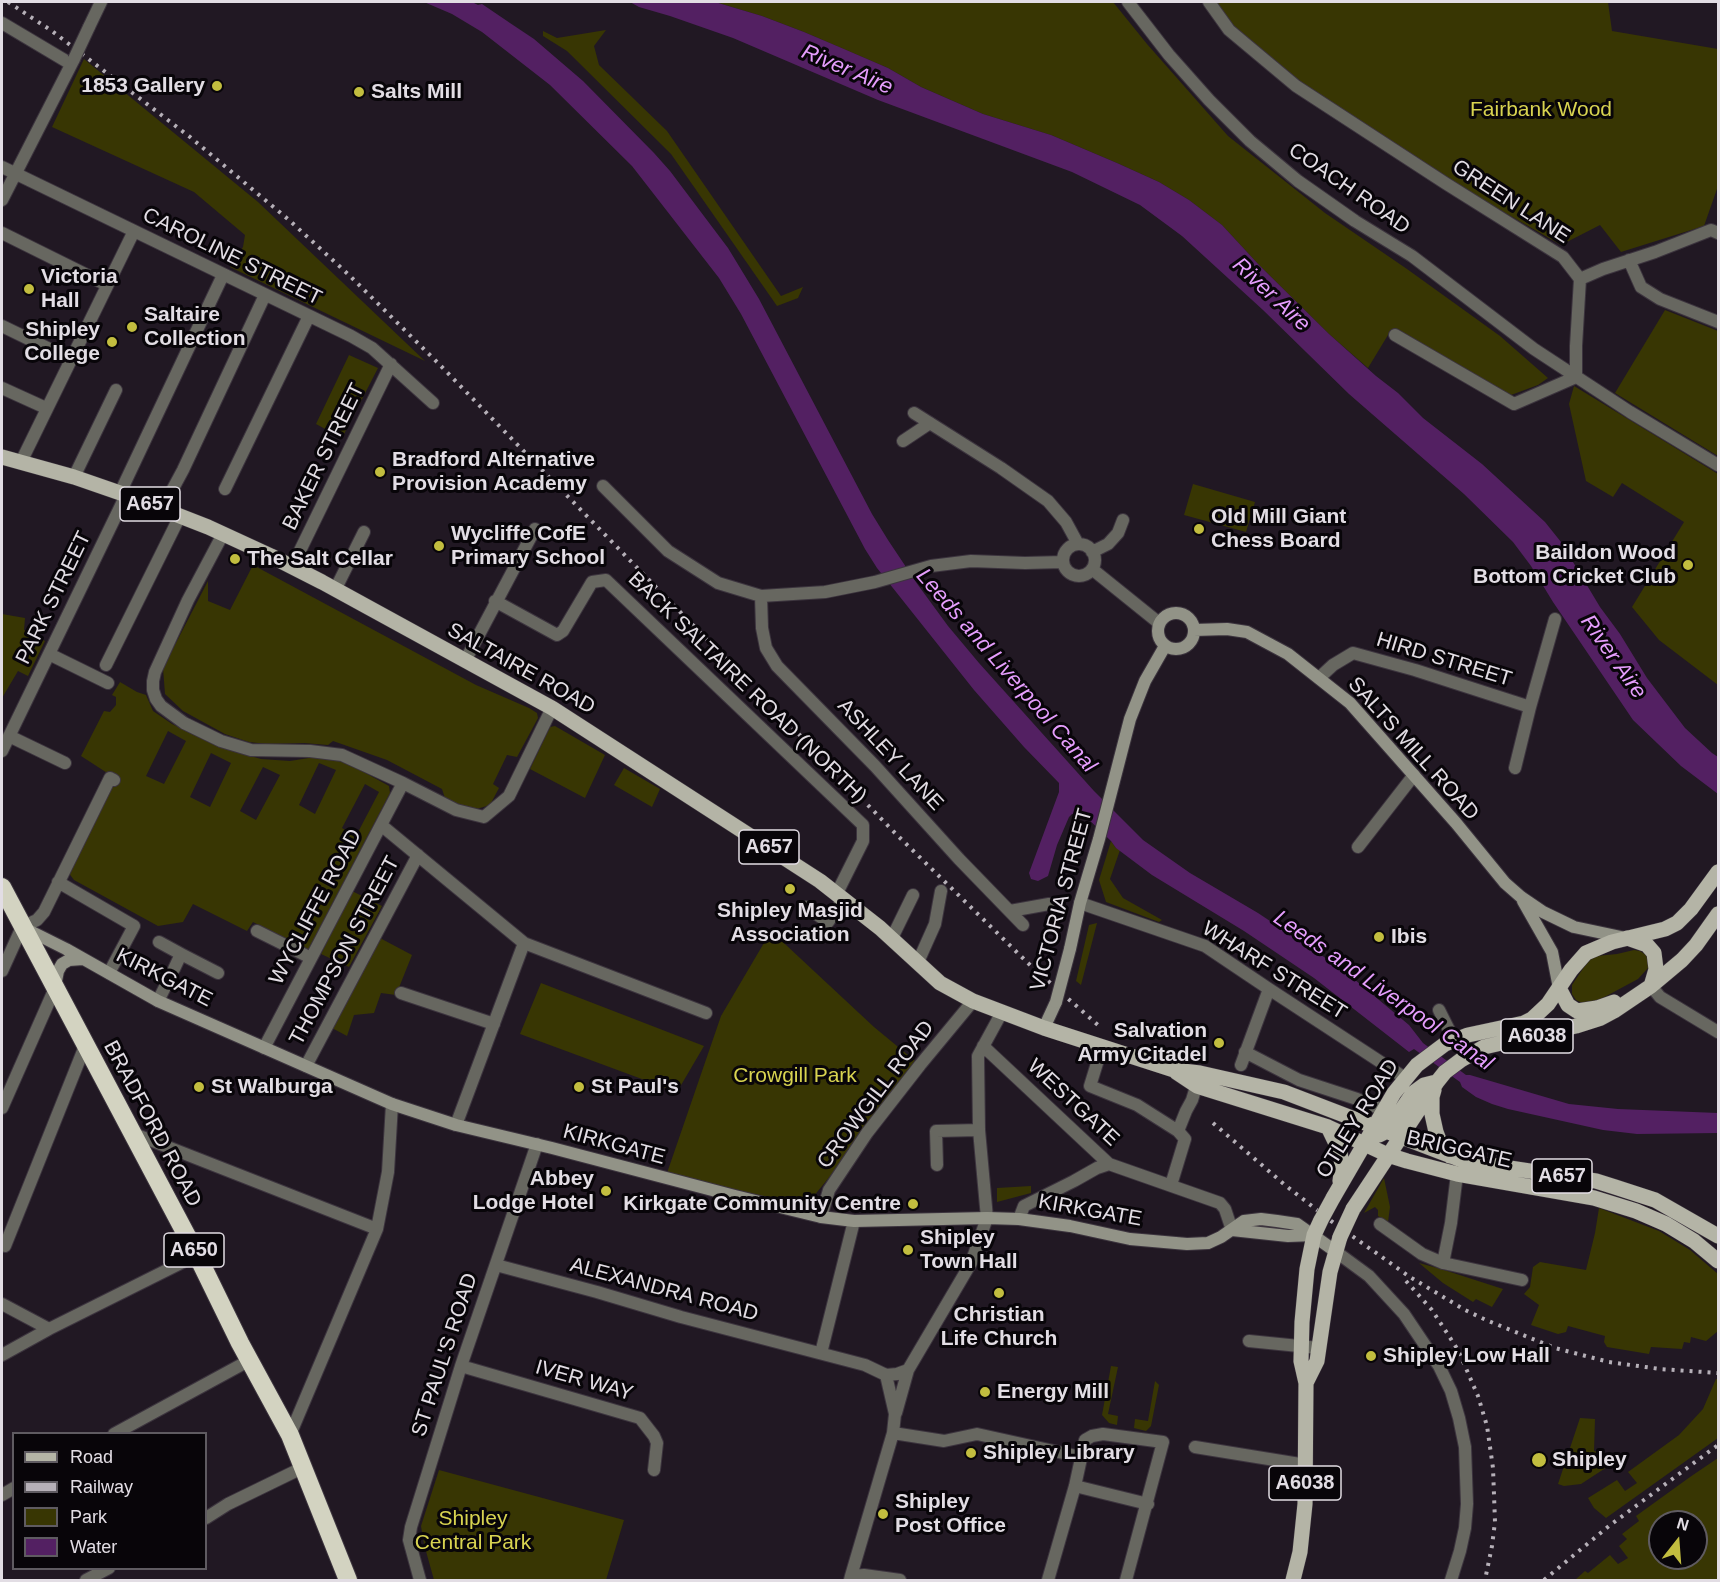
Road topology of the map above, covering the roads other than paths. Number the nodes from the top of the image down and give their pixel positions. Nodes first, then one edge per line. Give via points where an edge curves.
1 (101, 2) edge
2 (1128, 2) edge
3 (1209, 2) edge
4 (2, 26) edge
5 (73, 61) junction
6 (2, 167) edge
7 (14, 174) junction
8 (2, 200) edge
9 (134, 231) junction
10 (2, 233) edge
11 (1719, 233) edge
12 (1629, 260) junction
13 (223, 275) junction
14 (1580, 279) junction
15 (107, 285) junction
16 (265, 295) junction
17 (309, 316) junction
18 (1719, 322) edge
19 (2, 326) edge
20 (1395, 336) dead end
21 (70, 359) junction
22 (391, 364) junction
23 (1576, 376) junction
24 (2, 388) edge
25 (116, 390) dead end
26 (433, 403) dead end
27 (46, 408) junction
28 (914, 413) dead end
29 (930, 423) junction
30 (903, 441) dead end
31 (2, 457) edge
32 (21, 462) junction
33 (1719, 465) edge
34 (74, 477) junction
35 (603, 486) dead end
36 (225, 489) dead end
37 (123, 494) junction
38 (162, 509) junction
39 (180, 516) junction
40 (1123, 520) dead end
41 (535, 529) dead end
42 (364, 532) dead end
43 (223, 534) junction
44 (1078, 544) junction
45 (1092, 552) junction
46 (1063, 562) junction
47 (292, 567) junction
48 (1092, 569) junction
49 (334, 590) junction
50 (762, 596) junction
51 (495, 602) junction
52 (1555, 619) dead end
53 (1159, 623) junction
54 (1194, 630) junction
55 (1165, 646) junction
56 (49, 654) junction
57 (465, 661) junction
58 (106, 665) dead end
59 (1319, 678) junction
60 (108, 683) dead end
61 (1530, 707) junction
62 (552, 708) junction
63 (9, 736) junction
64 (2, 752) edge
65 (65, 763) dead end
66 (1515, 768) dead end
67 (1414, 775) junction
68 (114, 780) dead end
69 (403, 783) junction
70 (381, 825) junction
71 (1358, 847) dead end
72 (418, 855) junction
73 (1719, 872) edge
74 (58, 882) junction
75 (2, 887) edge
76 (941, 891) dead end
77 (914, 895) dead end
78 (841, 896) junction
79 (1521, 897) junction
80 (1080, 903) junction
81 (1048, 904) dead end
82 (806, 907) dead end
83 (1010, 911) junction
84 (1719, 914) edge
85 (1023, 925) dead end
86 (22, 927) junction
87 (257, 931) dead end
88 (892, 938) junction
89 (1627, 938) junction
90 (159, 942) dead end
91 (524, 943) junction
92 (182, 954) junction
93 (311, 958) junction
94 (84, 959) junction
95 (918, 962) junction
96 (174, 969) dead end
97 (2, 971) edge
98 (108, 973) junction
99 (218, 973) dead end
100 (167, 983) dead end
101 (1652, 986) junction
102 (55, 988) junction
103 (1559, 988) junction
104 (1269, 990) junction
105 (401, 993) dead end
106 (1629, 1000) junction
107 (158, 1001) junction
108 (973, 1001) junction
109 (1439, 1010) dead end
110 (1002, 1012) junction
111 (706, 1013) dead end
112 (494, 1024) junction
113 (1044, 1028) junction
114 (1719, 1032) edge
115 (1450, 1042) junction
116 (85, 1046) junction
117 (983, 1046) junction
118 (1102, 1047) junction
119 (264, 1048) junction
120 (1245, 1052) junction
121 (1241, 1065) dead end
122 (306, 1066) junction
123 (1405, 1078) junction
124 (1198, 1080) junction
125 (1437, 1082) junction
126 (392, 1104) junction
127 (2, 1108) edge
128 (1383, 1110) junction
129 (456, 1125) junction
130 (1328, 1127) junction
131 (979, 1130) junction
132 (1178, 1131) junction
133 (1387, 1131) junction
134 (131, 1132) junction
135 (537, 1144) junction
136 (1364, 1144) junction
137 (1388, 1155) junction
138 (1450, 1156) junction
139 (1109, 1164) junction
140 (937, 1165) dead end
141 (1457, 1174) junction
142 (1171, 1185) junction
143 (1336, 1192) junction
144 (821, 1217) junction
145 (987, 1218) junction
146 (1020, 1219) junction
147 (854, 1221) junction
148 (1380, 1224) dead end
149 (377, 1229) junction
150 (1232, 1230) junction
151 (1314, 1235) junction
152 (1719, 1236) edge
153 (1338, 1244) junction
154 (4, 1246) dead end
155 (197, 1256) junction
156 (1719, 1261) edge
157 (1443, 1263) junction
158 (496, 1265) junction
159 (1522, 1280) dead end
160 (2, 1304) edge
161 (49, 1329) junction
162 (1249, 1341) dead end
163 (1301, 1346) junction
164 (1319, 1348) junction
165 (821, 1353) junction
166 (2, 1355) edge
167 (250, 1360) junction
168 (461, 1366) junction
169 (908, 1370) junction
170 (886, 1375) junction
171 (1306, 1383) junction
172 (896, 1414) junction
173 (118, 1432) edge
174 (894, 1433) junction
175 (290, 1435) junction
176 (1195, 1447) dead end
177 (1081, 1457) junction
178 (1305, 1464) junction
179 (304, 1467) junction
180 (654, 1470) dead end
181 (1075, 1486) junction
182 (1148, 1504) junction
183 (207, 1517) edge
184 (107, 1570) edge
185 (855, 1577) edge
186 (86, 1581) edge
187 (348, 1581) edge
188 (420, 1581) edge
189 (900, 1581) edge
190 (1048, 1581) edge
191 (1126, 1581) edge
192 (1293, 1581) edge
193 (1451, 1581) edge

1 - 5 street, bridge
2 - 23 street, COACH ROAD via 1209,100 1282,168 1412,256 1507,330
3 - 14 street, GREEN LANE via 1229,30 1296,86 1563,257
4 - 5 street
5 - 7 street
6 - 7 street, CAROLINE STREET
7 - 8 street
7 - 9 street, CAROLINE STREET
9 - 13 street, CAROLINE STREET
9 - 15 street
10 - 15 street
11 - 12 street via 1711,230
12 - 14 street
12 - 18 street via 1641,287 1660,299
13 - 16 street, CAROLINE STREET
13 - 37 street, PARK STREET
14 - 23 street
15 - 21 street
16 - 17 street, CAROLINE STREET
16 - 38 street
17 - 22 street, CAROLINE STREET via 372,348
17 - 36 street
19 - 21 street
20 - 23 street via 1514,404
21 - 27 street
22 - 26 street, CAROLINE STREET
22 - 47 street, BAKER STREET
23 - 33 street
24 - 27 street
25 - 34 street
27 - 32 street
28 - 29 street
29 - 30 street
29 - 44 street via 1048,501
31 - 32 main road, SALTAIRE ROAD / A657
32 - 34 main road, SALTAIRE ROAD / A657
34 - 37 main road, SALTAIRE ROAD / A657
35 - 50 street via 668,551 718,583
37 - 38 main road, SALTAIRE ROAD / A657
37 - 56 street, PARK STREET
38 - 39 main road, SALTAIRE ROAD / A657
39 - 43 main road, SALTAIRE ROAD / A657
39 - 58 street
40 - 45 street via 1108,544
41 - 51 street
42 - 49 street
43 - 47 main road, SALTAIRE ROAD / A657
43 - 69 street via 155,672 153,690 161,706 184,723 221,741 250,750 342,755
44 - 45 street
44 - 46 street via 1065,552
45 - 48 street
46 - 48 street via 1074,575 1086,575
46 - 50 street via 971,561 931,566 825,592
47 - 49 main road, SALTAIRE ROAD / A657
48 - 53 street
49 - 57 main road, SALTAIRE ROAD / A657
50 - 83 street, ASHLEY LANE via 766,648 777,666
51 - 57 street
51 - 78 street, BACK SALTAIRE ROAD (NORTH) via 557,635 592,582 606,580 863,825 863,841
52 - 61 street
53 - 54 street via 1169,614 1178,613 1189,618
53 - 55 street via 1157,632
54 - 55 street via 1187,646
54 - 59 street, SALTS MILL ROAD via 1247,632 1288,654
55 - 80 street, VICTORIA STREET via 1130,719
56 - 60 street
56 - 63 street, PARK STREET
57 - 62 main road, SALTAIRE ROAD / A657
59 - 61 street, HIRD STREET via 1353,652
59 - 67 street, SALTS MILL ROAD via 1350,703
61 - 66 street
62 - 69 street via 509,796 484,817 456,810
62 - 78 main road, SALTAIRE ROAD / A657
63 - 64 street, PARK STREET
63 - 65 street
67 - 71 street
67 - 79 street, SALTS MILL ROAD
68 - 74 street via 110,778
69 - 70 street, WYCLIFFE ROAD
70 - 72 street
70 - 93 street, WYCLIFFE ROAD
72 - 91 street
72 - 122 street, THOMPSON STREET
73 - 89 main road, OTLEY ROAD / A6038 via 1677,922 1665,929
74 - 86 street via 44,912
74 - 98 street via 134,926
75 - 86 highway, BRADFORD ROAD / A650
76 - 95 street via 935,924
77 - 88 street
78 - 82 street via 828,922
78 - 88 main road, SALTAIRE ROAD / A657
79 - 89 street, SALTS MILL ROAD via 1574,927
79 - 103 street, SALTS MILL ROAD via 1552,952
80 - 104 street, WHARF STREET via 1205,946
80 - 113 street, VICTORIA STREET, bridge via 1056,1002
81 - 83 street
83 - 85 street, ASHLEY LANE
84 - 101 main road, OTLEY ROAD / A6038 via 1696,945
86 - 94 street, KIRKGATE
86 - 97 street
86 - 102 highway, BRADFORD ROAD / A650
87 - 93 street
88 - 95 main road, SALTAIRE ROAD / A657
89 - 101 main road via 1640,941 1654,953
89 - 103 main road, OTLEY ROAD / A6038 via 1586,954
90 - 92 street
91 - 111 street
91 - 112 street
92 - 96 street
92 - 99 street
93 - 119 street, WYCLIFFE ROAD
94 - 98 street, KIRKGATE
94 - 102 street via 62,964
95 - 108 main road, SALTAIRE ROAD / A657 via 940,983
98 - 107 street, KIRKGATE
100 - 107 street
101 - 106 main road, OTLEY ROAD / A6038
101 - 114 street via 1660,997
102 - 116 highway, BRADFORD ROAD / A650
102 - 127 street
103 - 106 main road, A6038 via 1568,1005 1577,1011
103 - 115 main road, OTLEY ROAD / A6038 via 1539,1013 1524,1023
104 - 120 street
104 - 123 street, WHARF STREET
105 - 112 street
106 - 125 main road, OTLEY ROAD / A6038 via 1589,1022 1484,1047 1461,1060
107 - 119 street, KIRKGATE
108 - 110 main road, A657
108 - 144 street, CROWGILL ROAD via 867,1133 829,1190
109 - 115 street
110 - 113 main road, A657
110 - 117 street
112 - 129 street
113 - 118 main road, A657
115 - 123 main road, OTLEY ROAD / A6038
116 - 134 highway, BRADFORD ROAD / A650
116 - 154 street
117 - 131 street via 978,1056
117 - 139 street, WESTGATE
118 - 124 main road, A657
118 - 132 street via 1090,1086 1137,1105
119 - 122 street, KIRKGATE
120 - 121 street
120 - 128 street via 1299,1080
122 - 126 street, KIRKGATE
123 - 128 main road, OTLEY ROAD / A6038
124 - 130 main road, A657
124 - 132 street
124 - 133 main road, A657 via 1284,1092
125 - 133 main road, OTLEY ROAD / A6038
125 - 138 main road via 1432,1114 1441,1145
126 - 129 street, KIRKGATE
126 - 149 street via 387,1172
128 - 133 main road, OTLEY ROAD / A6038
129 - 135 street, KIRKGATE
130 - 136 main road, A657
130 - 143 main road via 1342,1166
131 - 140 street via 936,1131
131 - 145 street
132 - 142 street via 1185,1139
133 - 136 main road, OTLEY ROAD / A6038
133 - 137 main road, OTLEY ROAD / A6038
133 - 138 main road, BRIGGATE / A657
134 - 149 street
134 - 155 highway, BRADFORD ROAD / A650
135 - 144 street, KIRKGATE
135 - 158 street, ST PAUL'S ROAD
136 - 137 main road, A657
136 - 143 main road, OTLEY ROAD / A6038
137 - 141 main road, BRIGGATE / A657
137 - 153 main road, OTLEY ROAD / A6038, bridge via 1353,1209
138 - 152 main road, BRIGGATE / A657 via 1596,1181 1655,1200
139 - 142 street, WESTGATE
139 - 146 street via 1024,1206
141 - 156 main road, BRIGGATE / A657 via 1622,1206 1666,1224
141 - 157 street
142 - 150 street, WESTGATE via 1220,1203
143 - 151 main road, OTLEY ROAD / A6038, bridge
144 - 147 street, KIRKGATE
145 - 146 street, KIRKGATE
145 - 147 street, KIRKGATE
145 - 169 street via 971,1263
146 - 150 street, KIRKGATE via 1130,1239 1187,1244 1208,1243
147 - 165 street
148 - 157 street via 1422,1254
149 - 175 street
150 - 151 street
151 - 153 street
151 - 163 main road, OTLEY ROAD / A6038
153 - 164 main road, OTLEY ROAD / A6038
153 - 193 street via 1404,1314 1451,1391 1465,1448 1467,1504
155 - 161 street
155 - 167 highway, BRADFORD ROAD / A650
157 - 159 street
158 - 165 street, ALEXANDRA ROAD
158 - 168 street, ST PAUL'S ROAD
160 - 161 street
161 - 166 street
162 - 163 street
163 - 164 street
163 - 171 main road, OTLEY ROAD / A6038
164 - 171 main road, OTLEY ROAD / A6038
165 - 170 street, ALEXANDRA ROAD
167 - 173 street
167 - 175 highway, BRADFORD ROAD / A650
168 - 180 street, IVER WAY via 640,1418 657,1443
168 - 188 street, ST PAUL'S ROAD via 411,1527 409,1540
169 - 170 street
169 - 172 street
170 - 172 street
171 - 178 main road, OTLEY ROAD / A6038
172 - 174 street
174 - 177 street via 944,1441 977,1434
174 - 185 street
175 - 179 highway, BRADFORD ROAD / A650
176 - 178 street
177 - 181 street
177 - 182 street via 1085,1440 1102,1434 1163,1443
178 - 192 main road, OTLEY ROAD / A6038 via 1303,1528
179 - 183 street
179 - 187 highway, BRADFORD ROAD / A650
181 - 182 street
181 - 190 street
182 - 191 street
184 - 186 street
185 - 189 street

